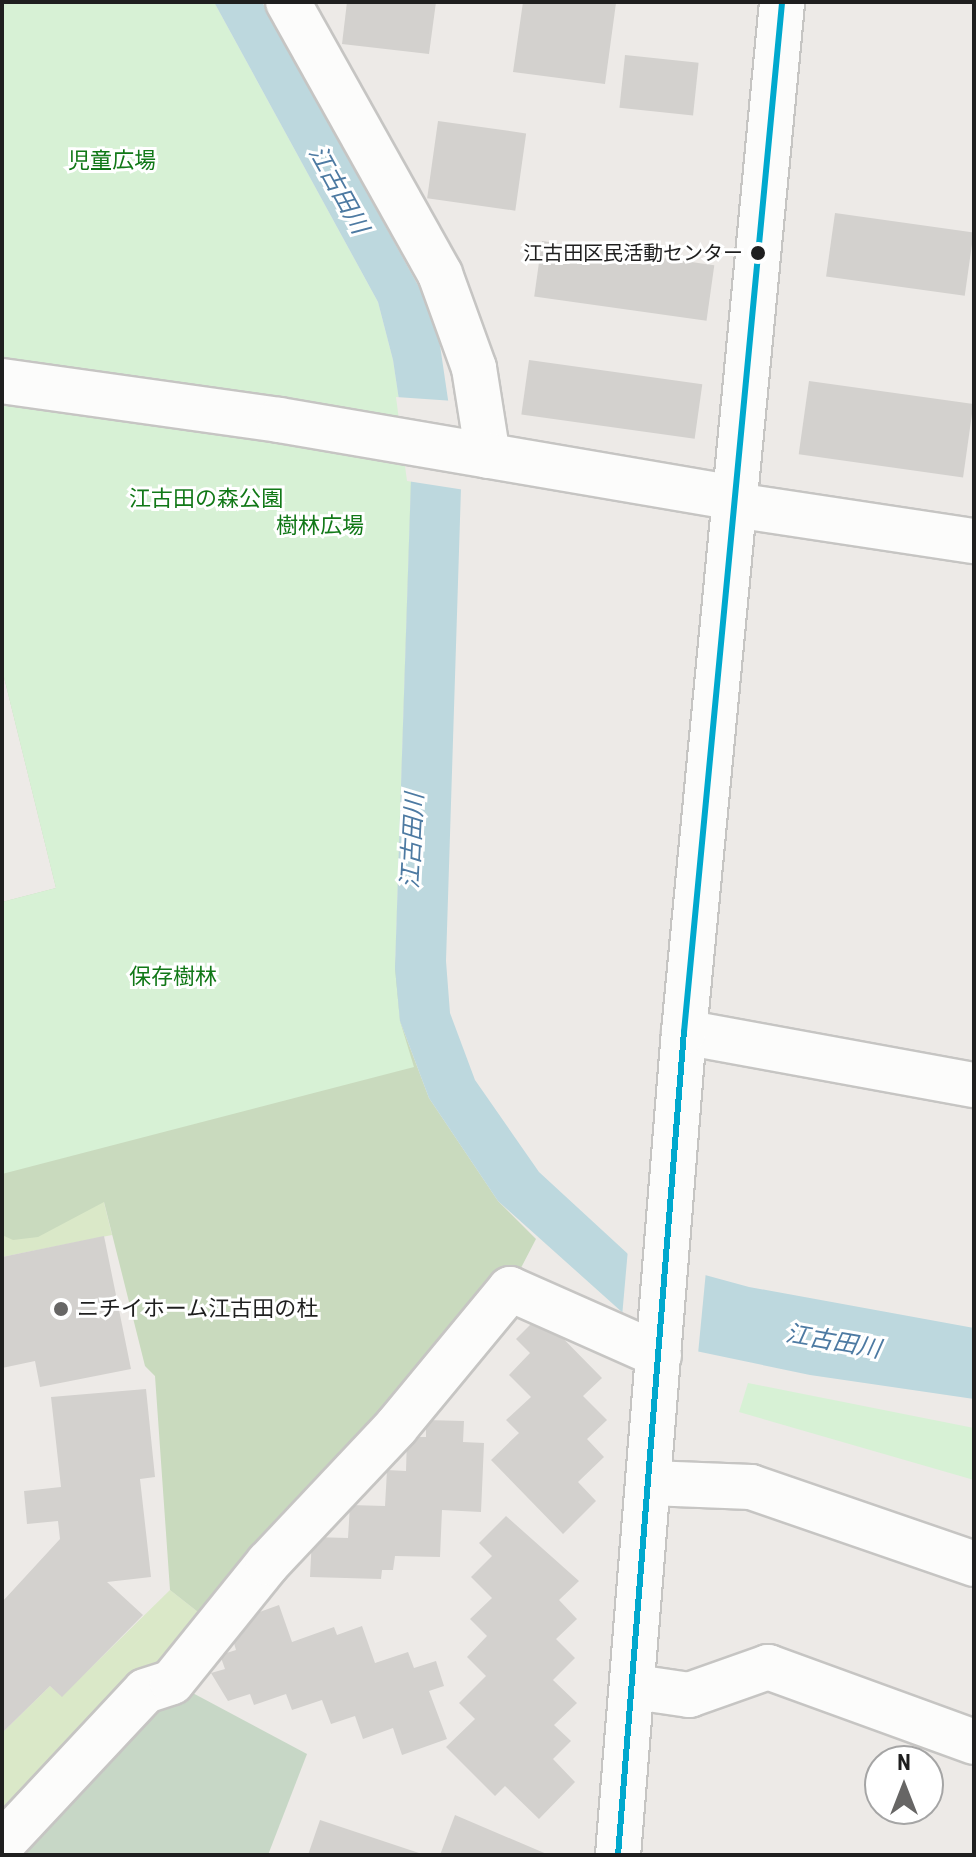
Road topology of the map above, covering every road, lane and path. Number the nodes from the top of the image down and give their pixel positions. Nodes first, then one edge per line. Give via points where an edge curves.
1 (288, 2) edge
2 (782, 2) edge
3 (2, 381) edge
4 (480, 454) junction
5 (736, 502) junction
6 (974, 541) edge
7 (684, 1032) junction
8 (974, 1085) edge
9 (660, 1344) junction
10 (650, 1483) junction
11 (974, 1564) edge
12 (635, 1687) junction
13 (974, 1742) edge
14 (2, 1844) edge
15 (618, 1855) edge

1 - 4 street via 440,274 474,368
2 - 5 street
3 - 4 street
4 - 5 street
5 - 6 street
5 - 7 street
7 - 8 street
7 - 9 street
9 - 10 street
9 - 14 street via 510,1289 396,1427 268,1563 172,1682 145,1691
10 - 11 street via 751,1487
10 - 12 street
12 - 13 street via 689,1695 768,1667
12 - 15 street

